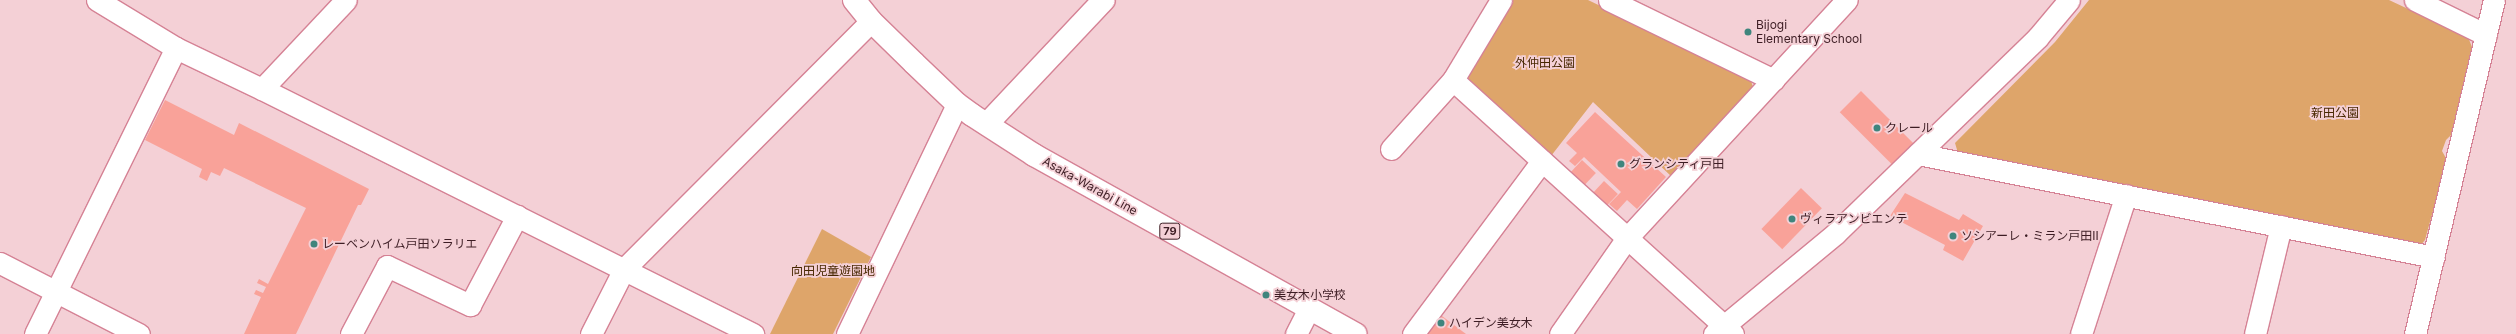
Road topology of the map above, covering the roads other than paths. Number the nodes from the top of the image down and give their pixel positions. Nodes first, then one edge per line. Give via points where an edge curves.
1 (97, 0) edge
2 (346, 0) edge
3 (854, 0) edge
4 (1104, 0) edge
5 (1501, 0) edge
6 (1609, 0) edge
7 (1847, 0) edge
8 (2069, 0) edge
9 (2415, 0) edge
10 (2494, 0) edge
11 (871, 21) junction
12 (2486, 35) junction
13 (176, 48) junction
14 (1453, 80) junction
15 (1774, 80) junction
16 (262, 89) junction
17 (958, 104) junction
18 (987, 124) junction
19 (1391, 149) dead end
20 (1918, 154) junction
21 (1542, 161) junction
22 (2126, 195) junction
23 (517, 216) junction
24 (2281, 226) junction
25 (1627, 238) junction
26 (2434, 257) junction
27 (0, 263) edge
28 (624, 269) junction
29 (56, 292) junction
30 (1309, 308) junction
31 (1723, 331) edge
32 (35, 334) edge
33 (139, 334) edge
34 (351, 334) edge
35 (591, 334) edge
36 (753, 334) edge
37 (847, 334) edge
38 (1296, 334) edge
39 (1356, 334) edge
40 (1414, 334) edge
41 (1560, 334) edge
42 (2081, 334) edge
43 (2255, 334) edge
44 (2415, 334) edge

1 - 13 street
2 - 16 street
3 - 11 main road, Asaka-Warabi Line / 79
4 - 18 main road
5 - 14 street
6 - 15 street
7 - 15 street
8 - 20 street via 2038,37
9 - 12 street
10 - 12 street
11 - 17 main road, Asaka-Warabi Line / 79
11 - 28 street
12 - 26 street
13 - 16 street
13 - 29 street
14 - 19 street
14 - 21 street
15 - 25 street
16 - 23 street
17 - 18 main road, Asaka-Warabi Line / 79
17 - 37 street
18 - 30 main road, Asaka-Warabi Line / 79 via 1034,155
20 - 22 street
20 - 31 street via 1836,233
21 - 25 street
21 - 40 street
22 - 24 street
22 - 42 street
23 - 28 street
23 - 34 street via 470,305 387,266
24 - 26 street
24 - 43 street
25 - 31 street
25 - 41 street
26 - 44 street
27 - 29 street
28 - 35 street
28 - 36 street
29 - 32 street
29 - 33 street
30 - 38 street
30 - 39 main road, Asaka-Warabi Line / 79

